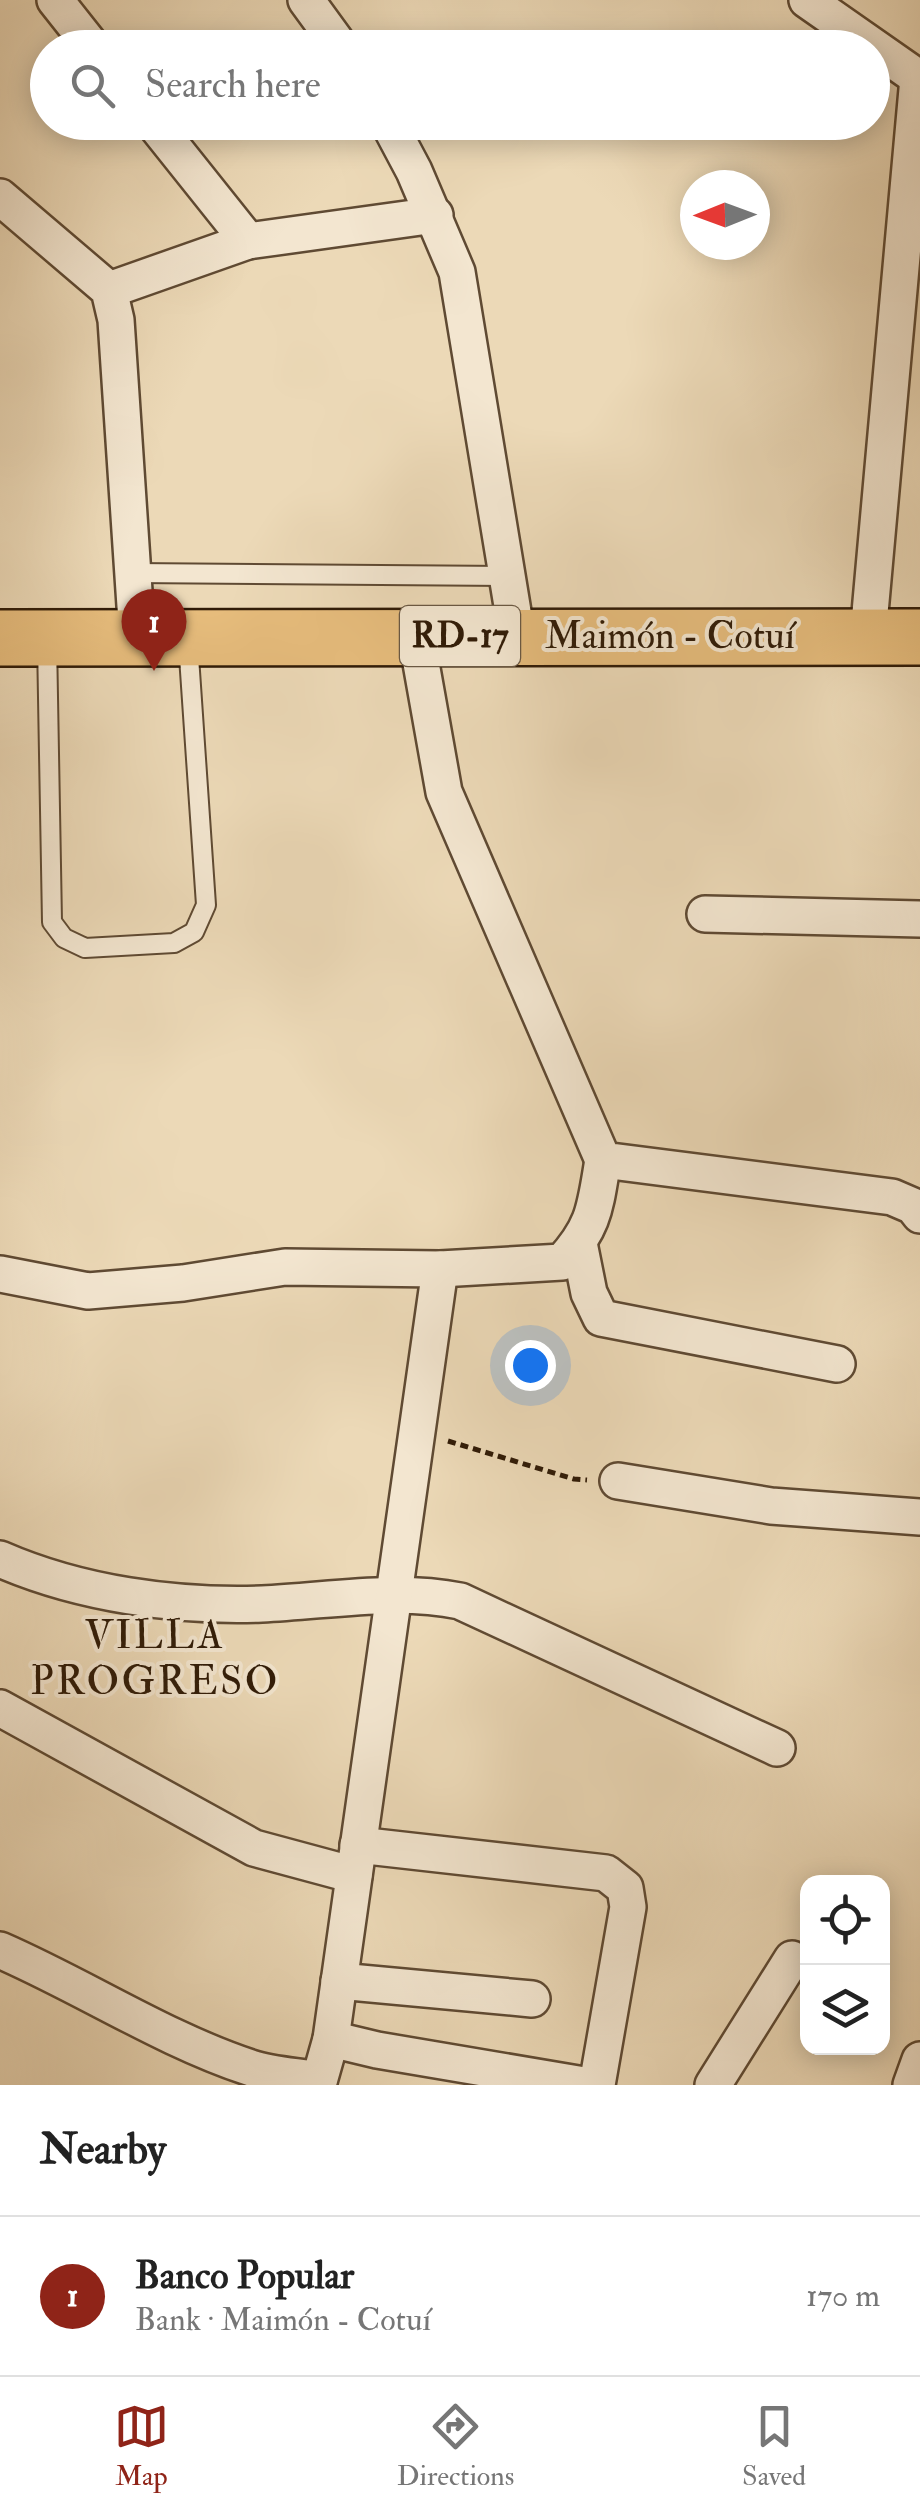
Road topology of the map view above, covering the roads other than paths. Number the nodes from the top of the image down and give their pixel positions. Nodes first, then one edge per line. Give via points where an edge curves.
1 (56, 0) edge
2 (306, 0) edge
3 (808, 0) edge
4 (80, 30) edge
5 (328, 30) edge
6 (850, 30) edge
7 (890, 58) edge
8 (919, 79) edge
9 (168, 140) edge
10 (397, 140) edge
11 (0, 198) edge
12 (434, 216) junction
13 (248, 241) junction
14 (109, 290) junction
15 (132, 573) junction
16 (507, 576) junction
17 (162, 636) junction
18 (416, 636) junction
19 (517, 636) junction
20 (894, 636) edge
21 (24, 638) edge
22 (705, 914) dead end
23 (920, 919) edge
24 (603, 1160) junction
25 (920, 1215) edge
26 (579, 1243) junction
27 (440, 1268) junction
28 (0, 1274) edge
29 (837, 1364) dead end
30 (618, 1482) road end
31 (920, 1517) edge
32 (0, 1558) edge
33 (394, 1594) junction
34 (0, 1708) edge
35 (778, 1748) dead end
36 (356, 1860) junction
37 (0, 1950) edge
38 (792, 1959) dead end
39 (339, 1981) junction
40 (532, 1998) dead end
41 (331, 2039) junction
42 (920, 2060) edge
43 (319, 2082) edge
44 (584, 2085) edge
45 (597, 2085) edge
46 (713, 2085) edge
47 (911, 2085) edge

1 - 4 street
2 - 5 street
3 - 6 street
7 - 8 street
8 - 20 street
9 - 13 street
10 - 12 street
11 - 14 street
12 - 13 street
12 - 16 street via 457,272
13 - 14 street
14 - 15 street
15 - 16 lane
15 - 17 street
16 - 19 street
17 - 18 main road, Maimón - Cotuí / RD-17
17 - 21 main road, Maimón - Cotuí / RD-17
17 - 21 lane via 206,906 194,932 174,943 85,948 64,938 52,922
18 - 19 main road, Maimón - Cotuí / RD-17
18 - 24 street via 444,792
19 - 20 main road, Maimón - Cotuí / RD-17
22 - 23 street
24 - 25 street via 892,1197
24 - 26 street via 593,1220
26 - 27 street via 562,1262
26 - 29 street via 600,1318
27 - 28 street via 285,1267 88,1292
27 - 33 street
30 - 31 street via 771,1506
32 - 33 street via 34,1574 142,1598 258,1604
33 - 35 street via 460,1601
33 - 36 street
34 - 36 street via 254,1848
36 - 39 street
36 - 45 street via 606,1874 625,1888 628,1907
37 - 43 street via 253,2069
38 - 46 street
39 - 40 street
39 - 41 street
41 - 43 street
41 - 44 street
42 - 47 street

